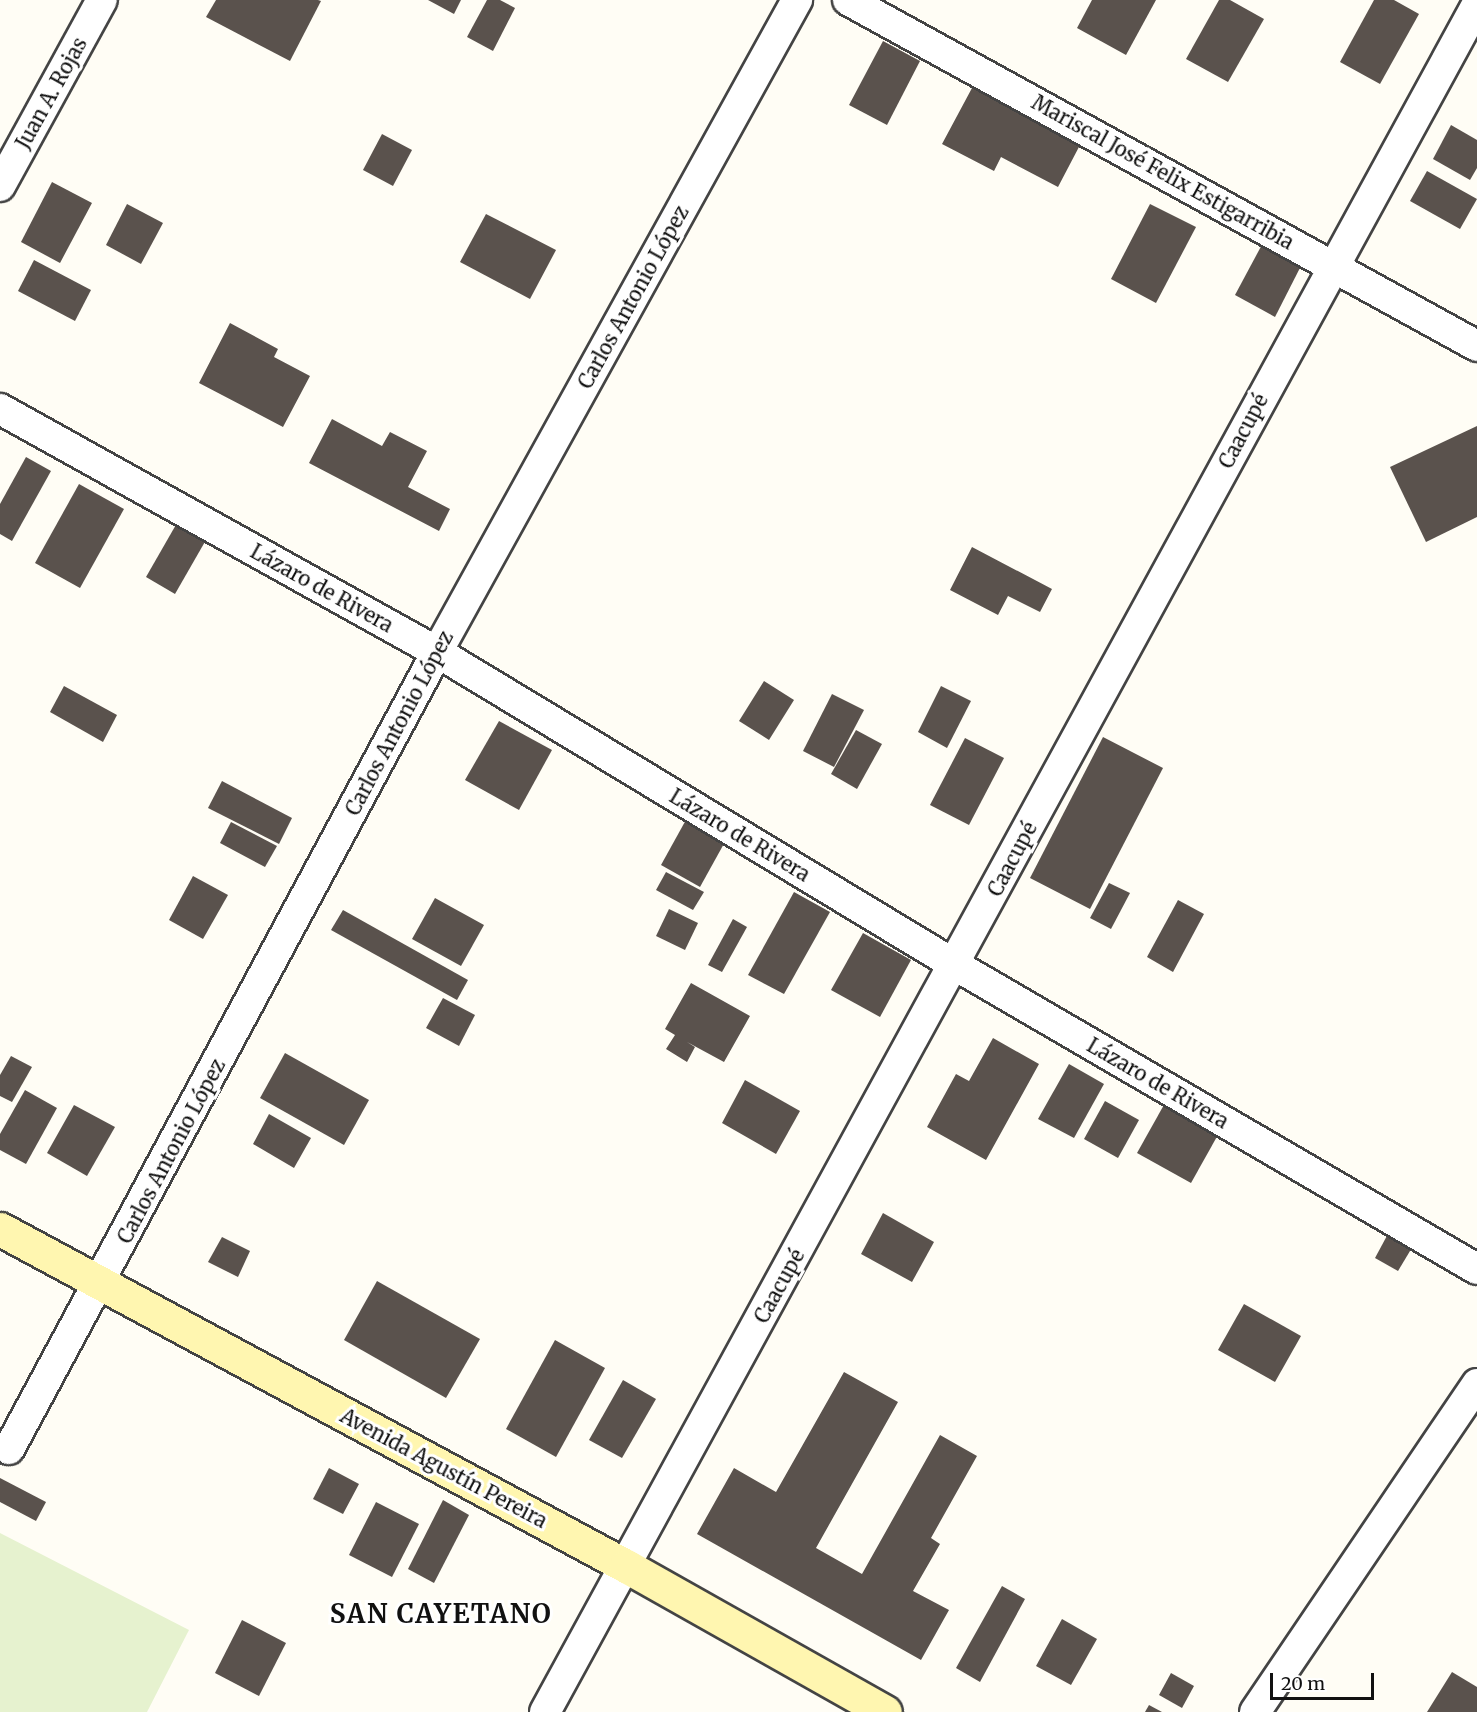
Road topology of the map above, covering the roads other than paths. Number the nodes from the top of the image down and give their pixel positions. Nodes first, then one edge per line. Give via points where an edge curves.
1 (102, 0) edge
2 (797, 0) edge
3 (848, 0) edge
4 (1477, 5) edge
5 (0, 186) edge
6 (1332, 265) junction
7 (1477, 346) edge
8 (0, 409) edge
9 (437, 652) junction
10 (955, 965) junction
11 (0, 1229) edge
12 (1477, 1269) edge
13 (100, 1284) junction
14 (1477, 1384) edge
15 (9, 1449) dead end
16 (626, 1566) junction
17 (545, 1712) edge
18 (885, 1712) edge
19 (1255, 1712) edge

1 - 5 street, Juan A. Rojas
2 - 9 street, Carlos Antonio López
3 - 6 street, Mariscal José Felix Estigarribia
4 - 6 street, Caacupé
6 - 7 street, Mariscal José Felix Estigarribia
6 - 10 street, Caacupé
8 - 9 street, Lázaro de Rivera
9 - 10 street, Lázaro de Rivera
9 - 13 street, Carlos Antonio López
10 - 12 street, Lázaro de Rivera
10 - 16 street, Caacupé
11 - 13 main road, Avenida Agustín Pereira
13 - 15 street, Carlos Antonio López
13 - 16 main road, Avenida Agustín Pereira
14 - 19 street
16 - 17 street, Caacupé
16 - 18 main road, Avenida Agustín Pereira

